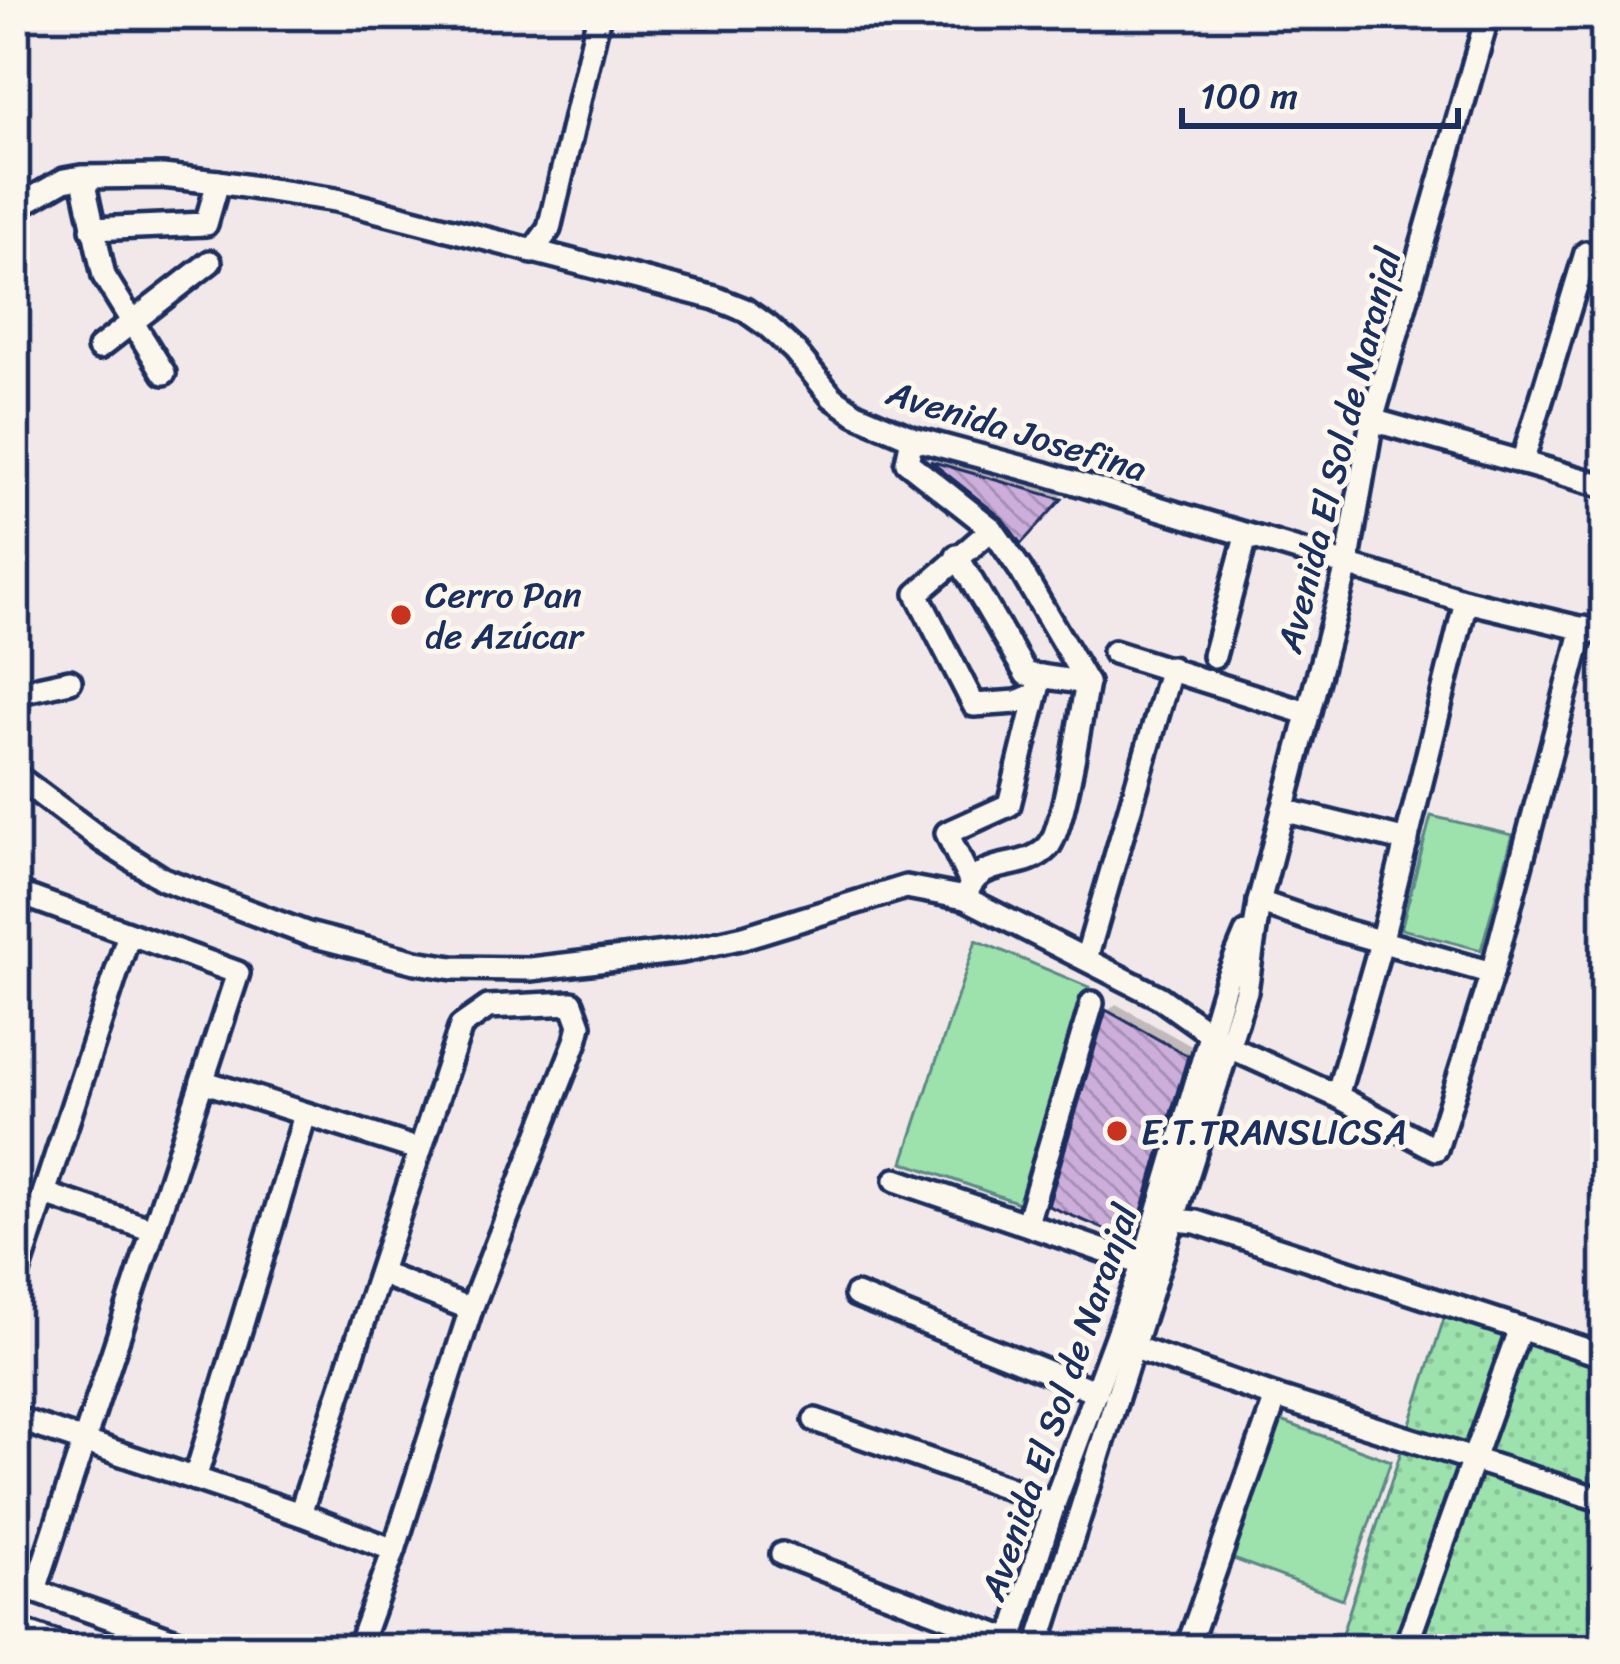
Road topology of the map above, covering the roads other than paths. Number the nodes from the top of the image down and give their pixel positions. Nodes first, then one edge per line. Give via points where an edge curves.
1 (599, 15) edge
2 (1488, 15) edge
3 (90, 177) junction
4 (218, 182) junction
5 (15, 208) edge
6 (92, 229) junction
7 (532, 252) junction
8 (1586, 253) dead end
9 (209, 262) dead end
10 (130, 321) junction
11 (99, 348) dead end
12 (164, 373) dead end
13 (1372, 420) junction
14 (912, 438) junction
15 (1522, 464) junction
16 (1605, 486) edge
17 (992, 530) junction
18 (1246, 537) junction
19 (958, 556) junction
20 (1347, 566) junction
21 (1466, 601) junction
22 (1594, 631) edge
23 (1114, 652) dead end
24 (1214, 656) dead end
25 (1171, 668) junction
26 (70, 681) dead end
27 (1087, 683) junction
28 (1039, 685) junction
29 (15, 693) edge
30 (1307, 713) junction
31 (15, 776) edge
32 (1283, 810) junction
33 (1406, 841) junction
34 (968, 889) junction
35 (15, 892) edge
36 (1259, 902) junction
37 (128, 934) junction
38 (1381, 943) junction
39 (1086, 959) junction
40 (1492, 973) junction
41 (1092, 1004) dead end
42 (1220, 1041) junction
43 (202, 1082) junction
44 (1337, 1096) junction
45 (304, 1115) junction
46 (420, 1150) junction
47 (896, 1180) dead end
48 (45, 1193) junction
49 (1166, 1219) junction
50 (1027, 1223) junction
51 (153, 1230) junction
52 (1151, 1267) junction
53 (382, 1274) junction
54 (15, 1282) edge
55 (856, 1295) dead end
56 (471, 1309) junction
57 (1520, 1328) junction
58 (1125, 1345) junction
59 (1605, 1356) edge
60 (1097, 1392) junction
61 (1276, 1397) junction
62 (15, 1418) edge
63 (815, 1420) dead end
64 (84, 1442) junction
65 (1473, 1459) junction
66 (195, 1479) junction
67 (1605, 1501) edge
68 (1054, 1504) junction
69 (300, 1514) junction
70 (394, 1550) junction
71 (782, 1554) dead end
72 (25, 1587) edge
73 (15, 1629) edge
74 (1010, 1645) edge
75 (71, 1649) edge
76 (199, 1649) edge
77 (358, 1649) edge
78 (1036, 1649) edge
79 (1187, 1649) edge
80 (1405, 1649) edge

1 - 7 street via 549,230
2 - 13 street, Avenida El Sol de Naranjal
3 - 4 street, Avenida Josefina
3 - 5 street, Avenida Josefina via 64,180
3 - 6 street
4 - 6 street via 206,224
4 - 7 street, Avenida Josefina via 335,200
6 - 10 street via 104,276
7 - 14 street, Avenida Josefina via 730,303 794,350 832,397
8 - 15 street
9 - 10 street
10 - 11 street
10 - 12 street
13 - 15 street
13 - 20 street, Avenida El Sol de Naranjal
14 - 17 street via 912,470
14 - 18 street, Avenida Josefina
15 - 16 street
17 - 19 street
17 - 27 street
18 - 20 street, Avenida Josefina
18 - 24 street
19 - 28 street
19 - 28 street via 917,594 974,705 1016,702
20 - 21 street, Avenida Josefina
20 - 30 street, Avenida El Sol de Naranjal
21 - 22 street, Avenida Josefina
21 - 33 street
22 - 40 street
23 - 25 street
25 - 30 street
25 - 39 street
26 - 29 street
27 - 28 street
27 - 34 street via 1056,836 1036,855 980,872
28 - 34 street via 1009,806 947,833
30 - 32 street, Avenida El Sol de Naranjal
31 - 34 street via 163,879 308,934 453,968 531,969 682,951 906,887
32 - 33 street
32 - 36 street, Avenida El Sol de Naranjal
33 - 38 street
34 - 39 street
35 - 37 street
36 - 38 street
36 - 42 street, Avenida El Sol de Naranjal via 1246,991
37 - 43 street via 238,973
37 - 48 street
38 - 40 street
38 - 44 street
39 - 42 street
40 - 44 street via 1436,1149
41 - 50 street
42 - 44 street
42 - 49 street, Avenida El Sol de Naranjal
43 - 45 street
43 - 51 street
45 - 46 street
45 - 66 street
46 - 53 street
46 - 56 street via 471,1016 512,1004 572,1004 576,1041
47 - 50 street
48 - 51 street
48 - 54 street
49 - 52 street, Avenida El Sol de Naranjal
49 - 57 street
50 - 52 street
51 - 64 street
52 - 58 street, Avenida El Sol de Naranjal
53 - 56 street
53 - 69 street
55 - 60 street
56 - 70 street
57 - 59 street
57 - 65 street
58 - 60 street, Avenida El Sol de Naranjal
58 - 61 street
58 - 78 street, Avenida El Sol de Naranjal
60 - 68 street, Avenida El Sol de Naranjal
61 - 65 street
61 - 79 street
62 - 64 street
63 - 68 street
64 - 66 street
64 - 72 street
65 - 67 street
65 - 80 street
66 - 69 street
68 - 74 street, Avenida El Sol de Naranjal
69 - 70 street
70 - 77 street
71 - 74 street
72 - 76 street
73 - 75 street
74 - 78 street

